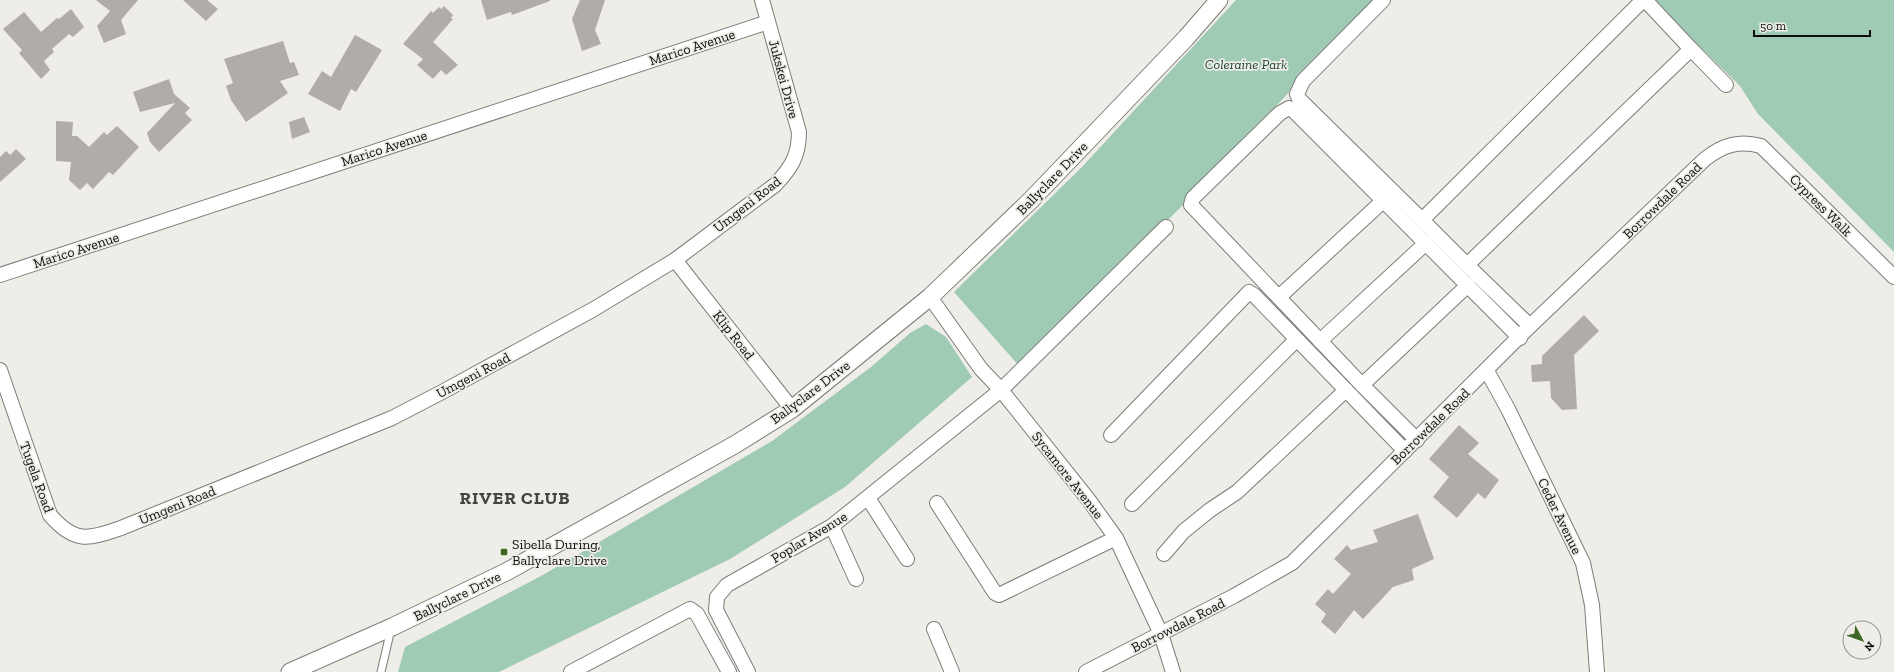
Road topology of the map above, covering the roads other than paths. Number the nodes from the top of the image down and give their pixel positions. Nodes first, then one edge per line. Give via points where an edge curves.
1 (762, 0) edge
2 (1219, 0) edge
3 (1383, 0) edge
4 (1644, 0) edge
5 (768, 22) junction
6 (1691, 49) junction
7 (1726, 85) dead end
8 (1744, 143) joint
9 (796, 158) joint
10 (1384, 200) junction
11 (1422, 220) junction
12 (1166, 227) dead end
13 (1426, 243) junction
14 (675, 260) junction
15 (1467, 265) junction
16 (0, 275) edge
17 (1894, 277) edge
18 (1468, 285) junction
19 (930, 297) junction
20 (1279, 297) junction
21 (1530, 326) junction
22 (1520, 338) junction
23 (1296, 340) junction
24 (1320, 341) junction
25 (0, 370) edge
26 (1487, 370) junction
27 (1362, 385) junction
28 (1001, 390) junction
29 (1346, 390) junction
30 (792, 409) junction
31 (1111, 435) dead end
32 (1417, 440) junction
33 (1405, 451) junction
34 (868, 498) junction
35 (937, 504) dead end
36 (1132, 504) dead end
37 (832, 526) junction
38 (114, 530) joint
39 (1116, 538) junction
40 (1164, 554) dead end
41 (907, 560) dead end
42 (856, 579) dead end
43 (392, 627) junction
44 (934, 629) dead end
45 (1161, 634) junction
46 (290, 672) edge
47 (381, 672) edge
48 (571, 672) edge
49 (729, 672) edge
50 (748, 672) edge
51 (952, 672) edge
52 (1086, 672) edge
53 (1173, 672) edge
54 (1597, 672) edge

1 - 5 street, Jukskei Drive
2 - 19 street, Ballyclare Drive via 1031,200
3 - 11 street via 1304,82 1298,94 1299,99
4 - 6 street
4 - 11 street
5 - 9 street, Jukskei Drive via 798,132
5 - 16 street, Marico Avenue
6 - 7 street
6 - 15 street
8 - 17 street, Cypress Walk via 1761,146
8 - 21 street, Borrowdale Road via 1718,149 1705,159
9 - 14 street, Umgeni Road via 775,185
10 - 13 street
10 - 20 street
10 - 20 street via 1293,110 1289,108 1280,113 1190,203
11 - 15 street
12 - 28 street, Poplar Avenue
13 - 18 street
13 - 24 street
14 - 30 street, Klip Road
14 - 38 street, Umgeni Road via 594,309 392,418
15 - 21 street
18 - 22 street
18 - 27 street
19 - 28 street, Sycamore Avenue via 981,369
19 - 30 street, Ballyclare Drive
20 - 24 street
21 - 22 street, Borrowdale Road
22 - 26 street, Borrowdale Road
23 - 29 street
23 - 31 street via 1254,295 1247,292
23 - 36 street
24 - 27 street
25 - 38 street, Tugela Road via 50,515 61,528 81,537 92,538
26 - 32 street, Borrowdale Road
26 - 54 street, Ceder Avenue via 1583,563 1592,605
27 - 32 street
28 - 34 street, Poplar Avenue
28 - 39 street, Sycamore Avenue
29 - 33 street
29 - 40 street via 1236,492 1184,531
30 - 43 street, Ballyclare Drive via 736,444 506,572
32 - 33 street, Borrowdale Road
33 - 45 street, Borrowdale Road via 1292,563
34 - 37 street, Poplar Avenue
34 - 41 street
35 - 39 street via 995,593 999,595
37 - 42 street
37 - 50 street, Poplar Avenue via 727,585 717,597 716,610
39 - 45 street, Sycamore Avenue
43 - 46 street, Ballyclare Drive
43 - 47 lane
44 - 51 street
45 - 52 street, Borrowdale Road
45 - 53 street, Sycamore Avenue
48 - 49 street via 690,609 697,614

